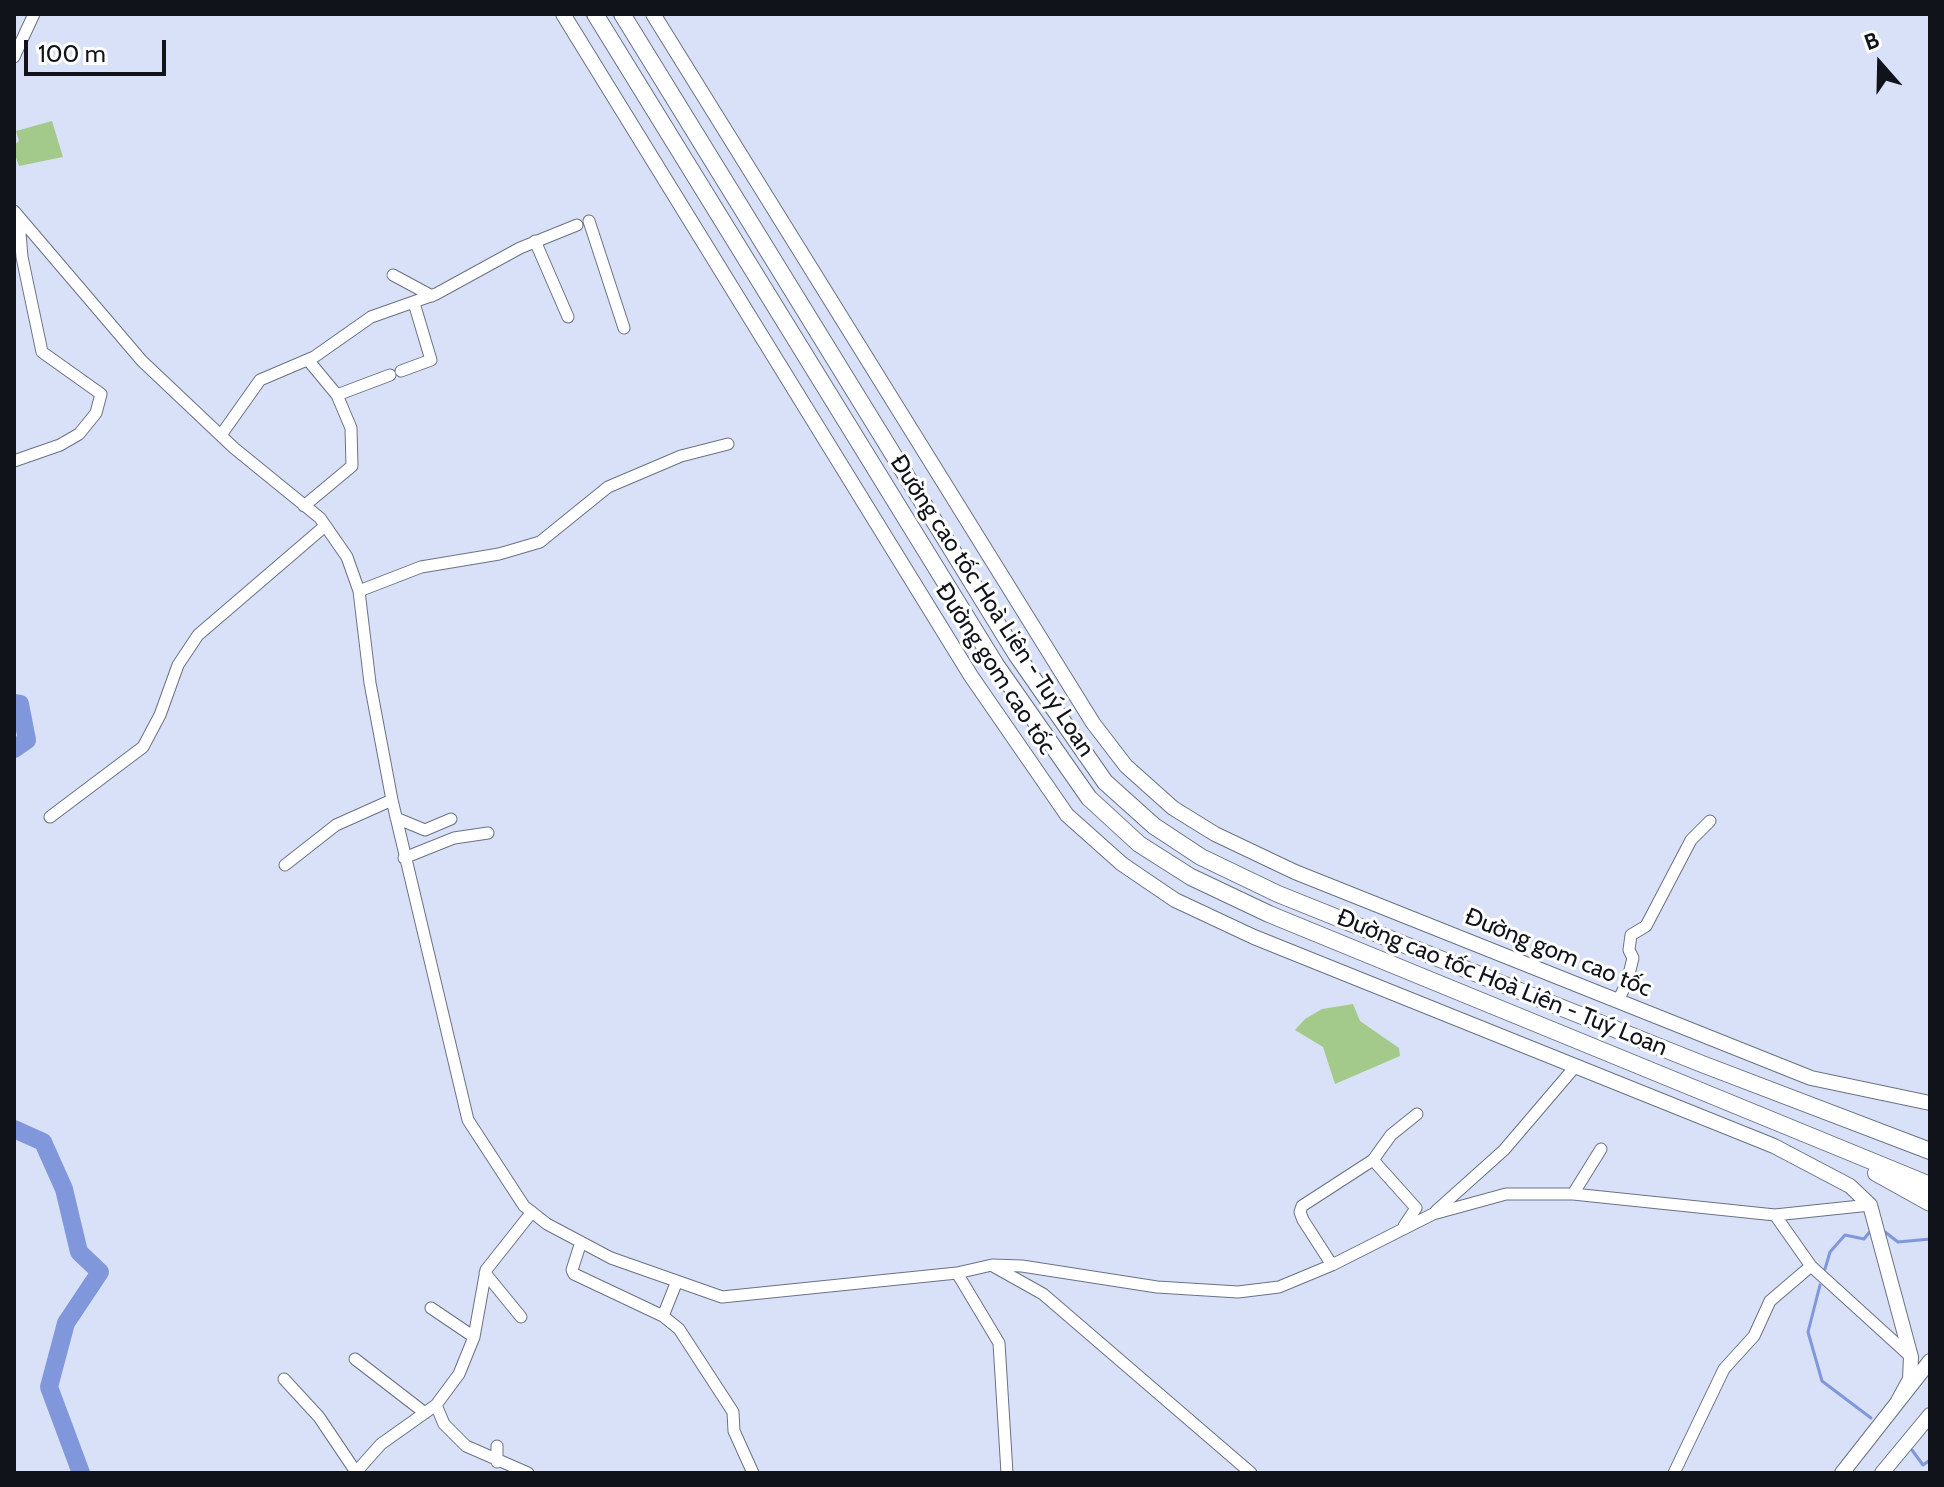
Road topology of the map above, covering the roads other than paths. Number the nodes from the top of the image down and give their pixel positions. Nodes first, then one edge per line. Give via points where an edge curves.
1 (34, 14) edge
2 (563, 14) edge
3 (595, 14) edge
4 (622, 14) edge
5 (653, 14) edge
6 (14, 57) edge
7 (16, 216) edge
8 (535, 241) junction
9 (393, 275) dead end
10 (432, 296) junction
11 (414, 303) junction
12 (568, 317) dead end
13 (624, 328) dead end
14 (308, 360) junction
15 (337, 395) junction
16 (221, 435) junction
17 (728, 444) dead end
18 (16, 460) edge
19 (304, 506) junction
20 (325, 526) junction
21 (359, 591) junction
22 (392, 800) junction
23 (50, 817) dead end
24 (396, 818) junction
25 (451, 819) dead end
26 (1710, 821) dead end
27 (488, 833) dead end
28 (404, 858) junction
29 (285, 865) dead end
30 (1539, 999) junction
31 (1618, 1001) junction
32 (1601, 1048) junction
33 (1574, 1068) junction
34 (1930, 1103) edge
35 (1417, 1114) dead end
36 (1930, 1138) edge
37 (1601, 1149) dead end
38 (1930, 1151) edge
39 (1373, 1160) junction
40 (1930, 1185) edge
41 (1573, 1194) junction
42 (1930, 1203) edge
43 (1870, 1205) junction
44 (532, 1212) junction
45 (1433, 1214) junction
46 (1775, 1215) junction
47 (1398, 1232) junction
48 (581, 1242) junction
49 (992, 1265) junction
50 (1332, 1265) junction
51 (1811, 1266) junction
52 (1050, 1271) junction
53 (485, 1273) junction
54 (957, 1273) junction
55 (677, 1281) junction
56 (1043, 1294) junction
57 (431, 1308) dead end
58 (663, 1316) junction
59 (521, 1317) dead end
60 (474, 1337) junction
61 (1911, 1357) junction
62 (355, 1359) dead end
63 (1930, 1361) edge
64 (284, 1379) dead end
65 (1898, 1401) junction
66 (436, 1405) junction
67 (425, 1413) junction
68 (1928, 1419) edge
69 (497, 1446) dead end
70 (497, 1462) junction
71 (1245, 1471) edge
72 (528, 1473) edge
73 (753, 1473) edge
74 (1007, 1473) edge
75 (1674, 1473) edge
76 (1842, 1473) edge
77 (1882, 1473) edge

1 - 6 street
2 - 33 main road, Đường gom cao tốc via 971,676 1067,815 1122,864 1175,900
3 - 32 highway, Đường cao tốc Hoà Liên - Tuý Loan via 996,665 1089,798 1139,844 1191,877 1269,914
4 - 30 highway, Đường cao tốc Hoà Liên - Tuý Loan via 1016,654 1105,782 1154,826 1201,857 1278,894
5 - 31 main road, Đường gom cao tốc via 1041,643 1126,766 1173,808 1215,834 1295,872
7 - 16 street via 142,361
7 - 18 street via 42,352 101,394 96,413 79,434
8 - 10 street
8 - 12 street
8 - 13 street via 583,223
9 - 10 street
10 - 11 street
11 - 14 street via 371,317
11 - 15 street via 431,360
14 - 15 street
14 - 16 street via 260,380
15 - 19 street via 351,428 352,466
16 - 19 street
17 - 21 street via 681,456 608,487 540,542 421,567
19 - 20 street
20 - 21 street via 347,557
20 - 23 street via 198,635 178,665 143,747
21 - 22 street
22 - 24 street
22 - 29 street via 336,825
24 - 25 street via 425,830
24 - 28 street
26 - 31 street via 1691,840 1646,926 1631,935 1633,958
27 - 28 street via 454,838
28 - 44 street via 468,1120
30 - 36 highway
30 - 38 highway, Đường cao tốc Hoà Liên - Tuý Loan
31 - 34 main road, Đường gom cao tốc via 1811,1078
32 - 40 highway, Đường cao tốc Hoà Liên - Tuý Loan
32 - 42 highway via 1883,1176
33 - 43 main road, Đường gom cao tốc via 1774,1146 1850,1186
33 - 45 street via 1504,1150
35 - 39 street via 1391,1135
37 - 41 street
39 - 47 street via 1416,1208
39 - 50 street via 1300,1212
41 - 45 street via 1506,1194
41 - 46 street
43 - 46 street
43 - 61 main road
44 - 48 street
44 - 53 street
45 - 47 street
46 - 51 street
47 - 50 street
48 - 55 street
48 - 58 street via 574,1274
49 - 52 street
49 - 54 street
49 - 56 street
50 - 52 street via 1279,1287 1238,1292 1157,1287
51 - 61 street
51 - 75 street via 1770,1301 1754,1336 1724,1369
52 - 56 street via 1037,1277
53 - 59 street
53 - 60 street
54 - 55 street via 722,1297
54 - 74 street via 999,1343
55 - 58 street
56 - 71 street
57 - 60 street
58 - 73 street via 679,1329 733,1412 734,1431
60 - 66 street via 459,1374
61 - 65 main road via 1910,1379
62 - 67 street
63 - 65 main road
64 - 67 street via 319,1417 356,1472 381,1444
65 - 76 main road
66 - 67 street
66 - 70 street via 454,1436
68 - 77 main road
69 - 70 street
70 - 72 street

